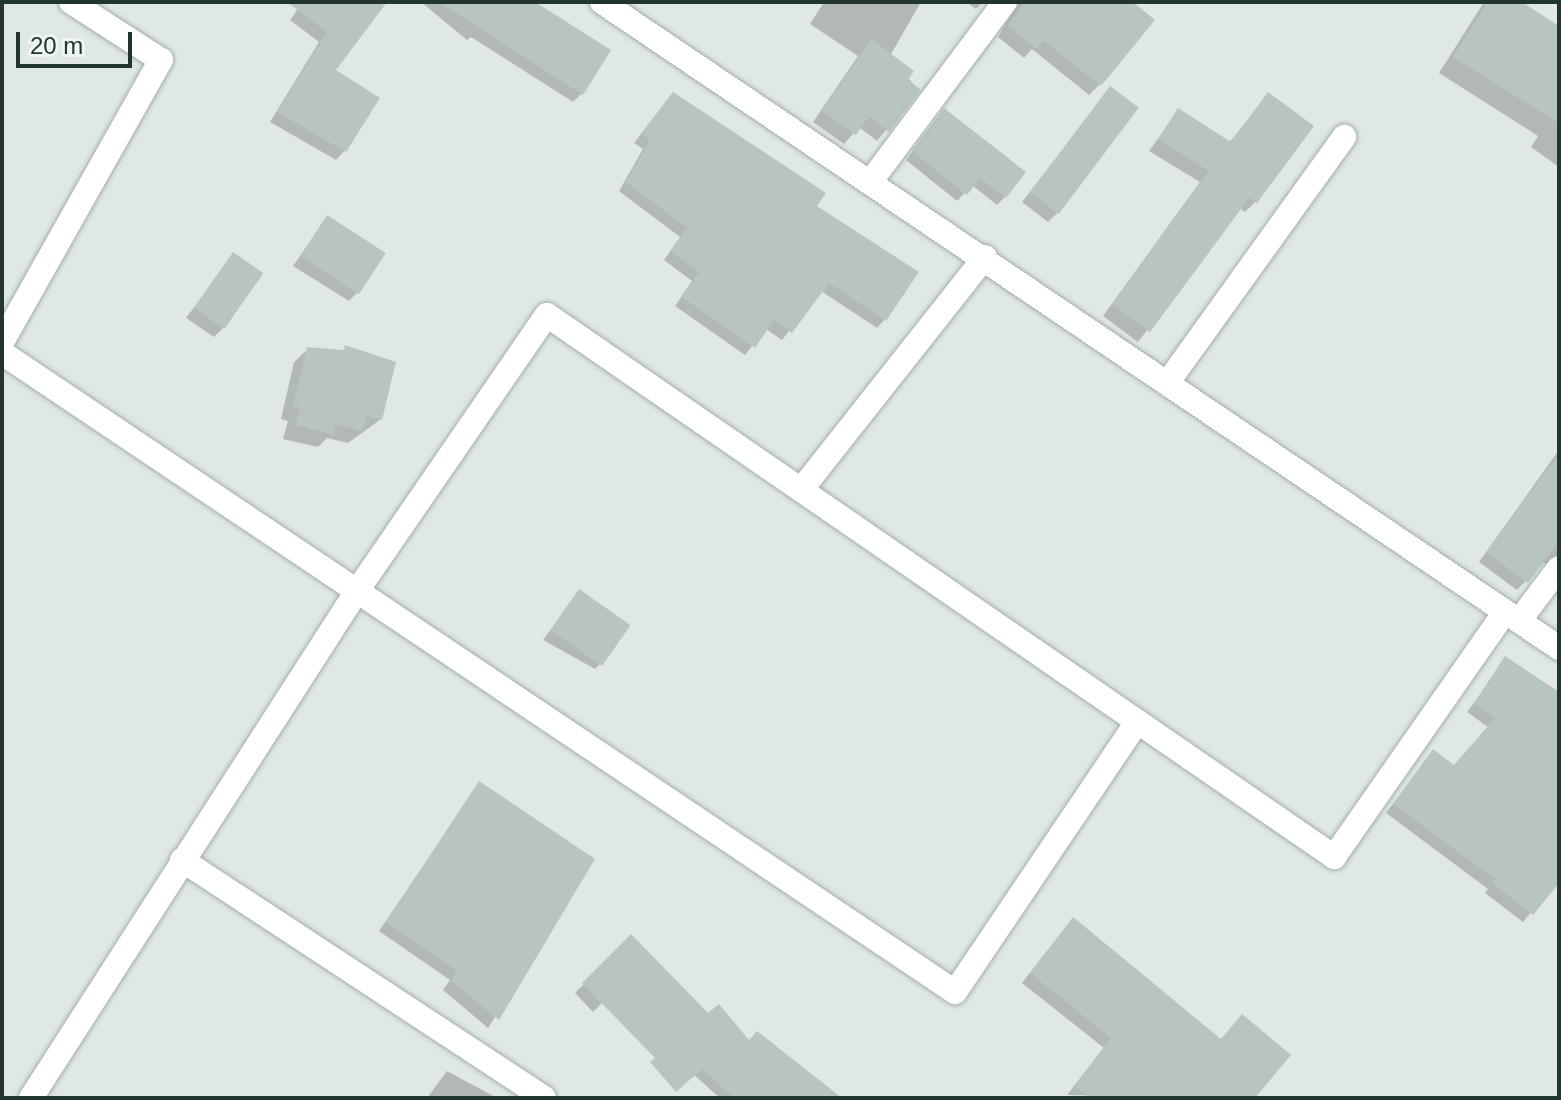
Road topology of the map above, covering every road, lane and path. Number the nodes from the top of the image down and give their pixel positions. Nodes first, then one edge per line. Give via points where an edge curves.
1 (71, 2) edge
2 (602, 2) edge
3 (1005, 2) edge
4 (1344, 137) dead end
5 (871, 181) junction
6 (985, 257) junction
7 (2, 342) edge
8 (2, 353) edge
9 (1168, 382) junction
10 (801, 490) junction
11 (1559, 568) edge
12 (357, 591) junction
13 (1512, 617) junction
14 (1559, 648) edge
15 (1137, 722) junction
16 (182, 860) junction
17 (31, 1098) edge
18 (544, 1098) edge

1 - 7 street via 161,60
2 - 5 street
3 - 5 street
4 - 9 street
5 - 6 street
6 - 9 street
6 - 10 street
8 - 12 street
9 - 13 street
10 - 12 street via 547,315
10 - 15 street
11 - 13 street
12 - 15 street via 955,992
12 - 16 street
13 - 14 street
13 - 15 street via 1334,857
16 - 17 street
16 - 18 street

